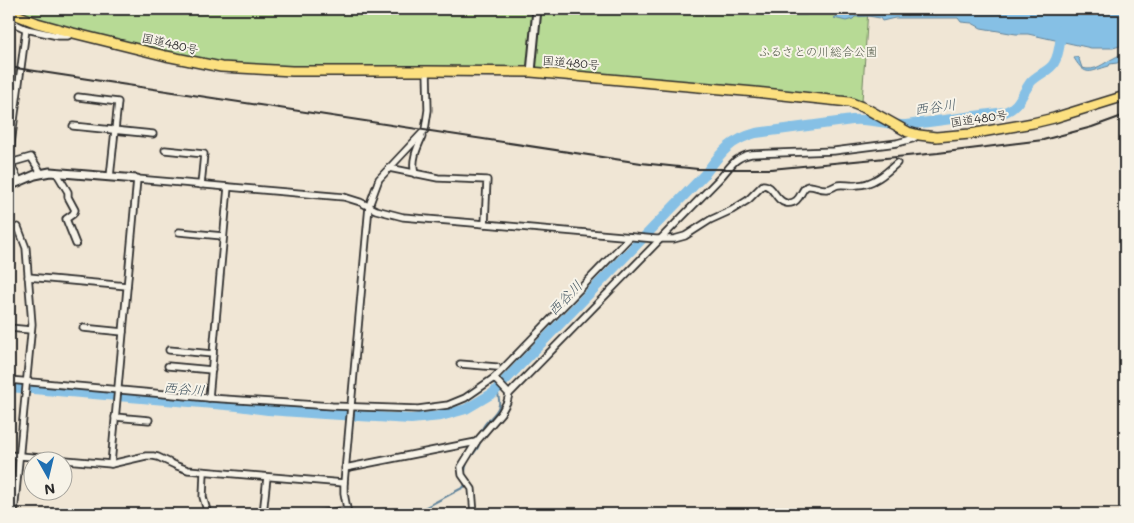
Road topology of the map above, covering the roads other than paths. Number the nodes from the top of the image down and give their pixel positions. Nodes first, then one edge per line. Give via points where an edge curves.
1 (537, 9) edge
2 (9, 12) edge
3 (9, 21) edge
4 (26, 29) junction
5 (73, 33) junction
6 (531, 69) junction
7 (427, 71) junction
8 (1125, 96) edge
9 (78, 97) dead end
10 (12, 119) edge
11 (73, 126) dead end
12 (115, 130) junction
13 (425, 130) junction
14 (153, 134) dead end
15 (919, 135) junction
16 (165, 150) dead end
17 (10, 163) edge
18 (897, 163) dead end
19 (389, 168) junction
20 (56, 172) junction
21 (41, 173) junction
22 (415, 174) junction
23 (110, 177) junction
24 (137, 179) junction
25 (19, 181) junction
26 (201, 185) junction
27 (9, 186) edge
28 (228, 187) junction
29 (369, 206) junction
30 (485, 224) junction
31 (9, 232) edge
32 (179, 232) dead end
33 (223, 236) junction
34 (632, 237) junction
35 (658, 239) junction
36 (76, 244) dead end
37 (28, 277) junction
38 (127, 286) junction
39 (9, 328) edge
40 (83, 328) dead end
41 (31, 330) junction
42 (123, 332) junction
43 (169, 350) dead end
44 (213, 354) junction
45 (460, 364) dead end
46 (168, 366) dead end
47 (496, 367) dead end
48 (212, 370) junction
49 (494, 378) junction
50 (9, 380) edge
51 (26, 382) junction
52 (118, 390) junction
53 (509, 394) junction
54 (209, 398) junction
55 (351, 406) junction
56 (115, 417) junction
57 (149, 420) dead end
58 (476, 442) junction
59 (9, 455) edge
60 (19, 456) junction
61 (111, 464) junction
62 (345, 468) junction
63 (204, 472) junction
64 (267, 477) junction
65 (344, 483) junction
66 (348, 512) edge
67 (9, 514) edge
68 (208, 514) edge
69 (263, 514) edge
70 (319, 514) edge
71 (474, 514) edge

1 - 6 street
2 - 5 highway, 国道480号
3 - 4 street
4 - 5 street via 66,37
4 - 10 street
5 - 7 highway, 国道480号 via 207,65 233,68
6 - 7 highway, 国道480号
6 - 15 highway, 国道480号 via 837,100 870,110 903,130
7 - 13 street
8 - 15 highway, 国道480号 via 1014,127 951,136
9 - 12 street via 118,102
10 - 17 street
11 - 12 street
12 - 14 street
12 - 23 street
13 - 19 street
13 - 22 street via 414,158
15 - 35 street via 897,143 834,151 743,156
16 - 26 street via 204,154
17 - 21 street via 31,157
17 - 25 street
18 - 35 street via 883,175 864,184 840,185 824,190 807,186 791,203 780,201 768,185 763,185 748,200 685,236
19 - 22 street
19 - 29 street via 379,179
20 - 21 street
20 - 23 street
20 - 36 street via 75,210 66,219
21 - 25 street
22 - 30 street via 488,180
23 - 24 street
24 - 26 street
24 - 38 street
25 - 27 street
26 - 28 street
28 - 29 street via 344,197
28 - 33 street
29 - 30 street via 403,217
29 - 55 street
30 - 34 street
31 - 37 street via 18,227 26,248
32 - 33 street
33 - 44 street
34 - 35 street
34 - 49 street
35 - 53 street
37 - 38 street
37 - 41 street
38 - 42 street
39 - 41 street
40 - 42 street
41 - 51 street
42 - 52 street
43 - 44 street
44 - 48 street
45 - 47 street
46 - 48 street
48 - 54 street
49 - 53 street
49 - 55 street via 465,398 442,406 418,409
50 - 51 street
51 - 52 street
51 - 60 street
52 - 54 street
52 - 56 street
53 - 58 street via 501,413
54 - 55 street
55 - 62 street
56 - 57 street
56 - 61 street
58 - 62 street
58 - 71 street via 460,469 472,489
59 - 60 street
60 - 61 street
60 - 67 street via 14,513
61 - 63 street via 152,456 188,470
62 - 65 street
63 - 64 street
63 - 68 street via 203,497
64 - 65 street
64 - 69 street
65 - 66 street
66 - 70 street

